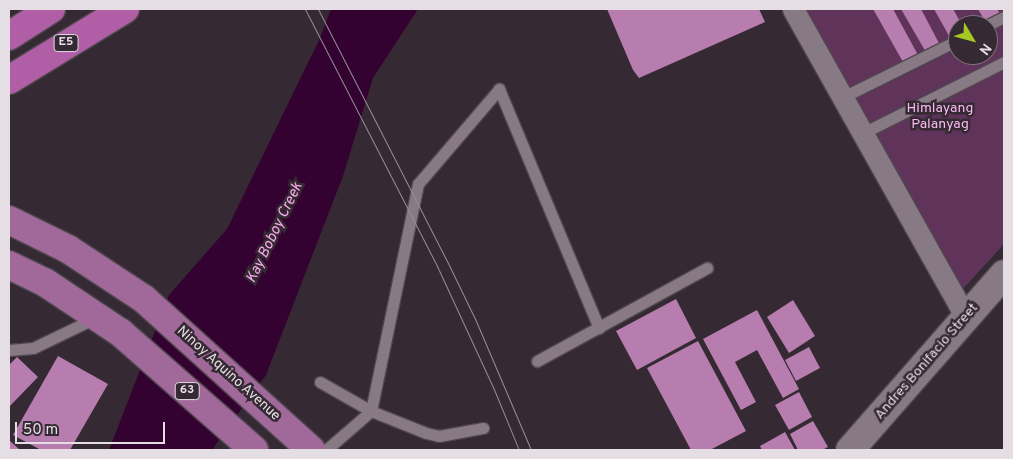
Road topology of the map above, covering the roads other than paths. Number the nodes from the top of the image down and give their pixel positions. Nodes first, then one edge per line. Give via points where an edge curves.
1 (51, 9) edge
2 (125, 9) edge
3 (793, 9) edge
4 (9, 36) edge
5 (948, 45) edge
6 (1004, 62) edge
7 (9, 80) edge
8 (842, 98) junction
9 (863, 133) junction
10 (9, 220) edge
11 (9, 265) edge
12 (707, 268) dead end
13 (1004, 274) edge
14 (98, 317) junction
15 (966, 318) junction
16 (599, 328) junction
17 (9, 350) edge
18 (537, 361) dead end
19 (320, 382) dead end
20 (372, 411) junction
21 (484, 428) dead end
22 (254, 450) edge
23 (311, 450) edge
24 (326, 450) edge
25 (850, 450) edge

1 - 4 highway
2 - 7 highway, E5
3 - 8 street
5 - 8 lane
6 - 9 lane
8 - 9 street
9 - 15 street
10 - 23 main road, Ninoy Aquino Avenue via 68,249 144,299
11 - 14 main road, 63 via 46,283
12 - 16 lane
13 - 15 street, Andres Bonifacio Street
14 - 17 lane via 33,348
14 - 22 main road, 63 via 121,332
15 - 25 street, Andres Bonifacio Street
16 - 18 lane
16 - 20 lane via 499,89 418,184
19 - 20 lane
20 - 21 lane via 426,434 439,436
20 - 24 lane

